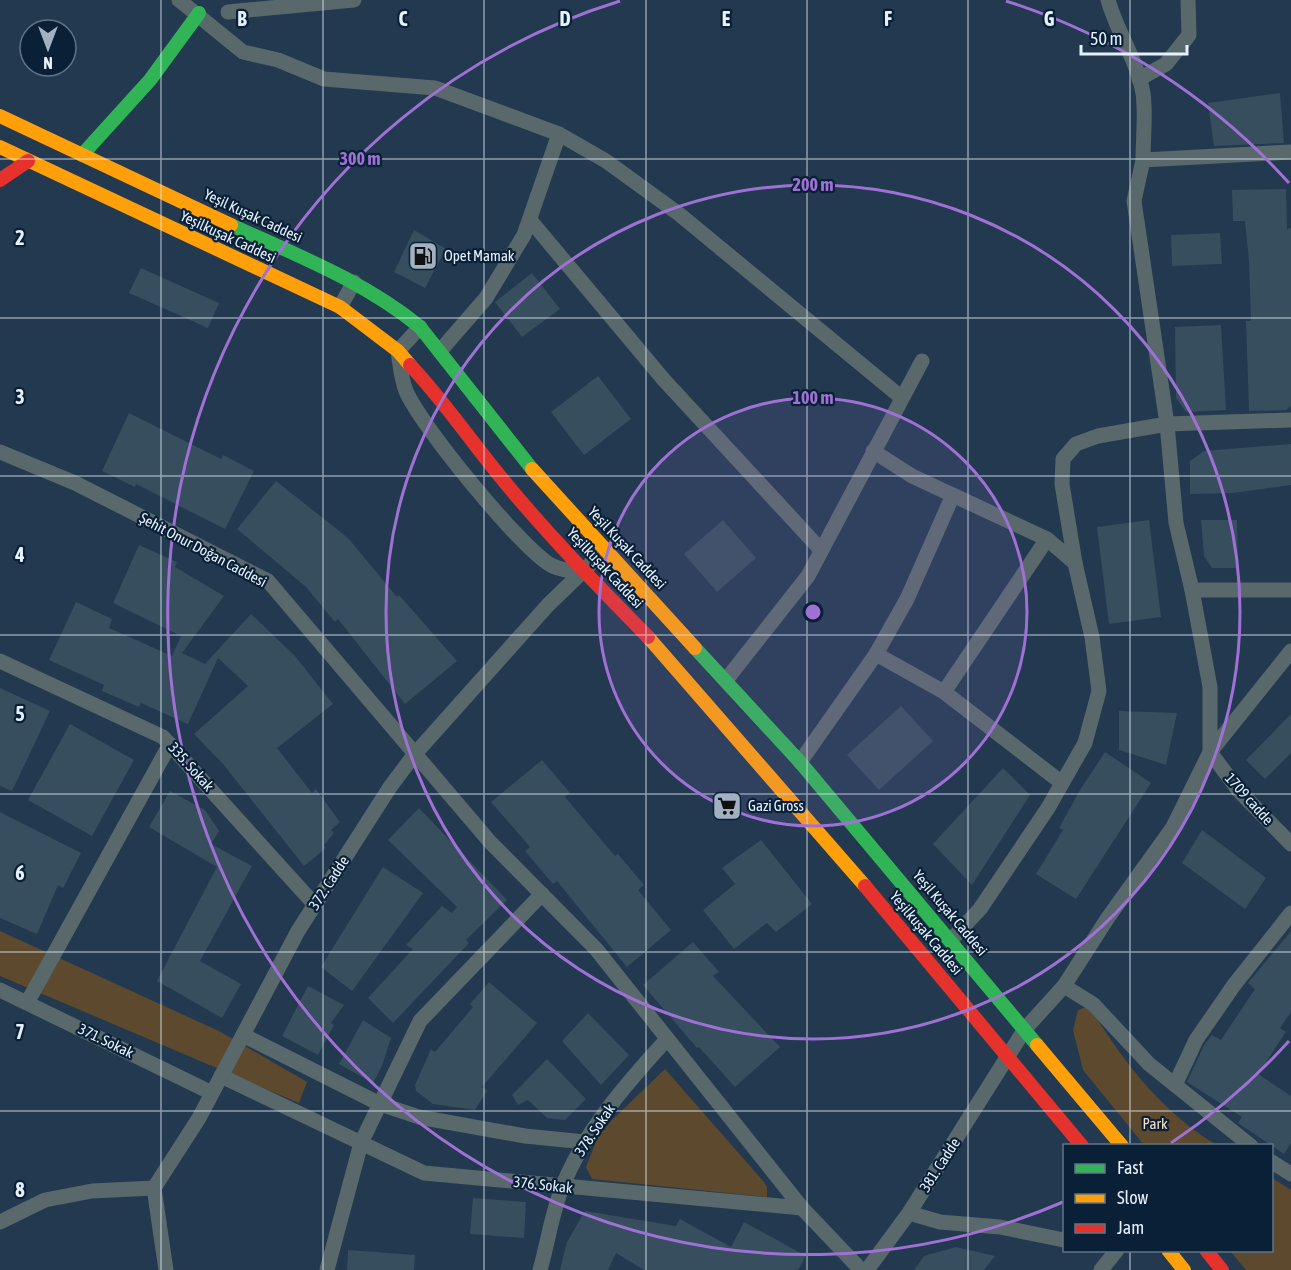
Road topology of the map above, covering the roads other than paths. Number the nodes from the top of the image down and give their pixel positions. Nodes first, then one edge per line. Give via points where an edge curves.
1 (179, 0) edge
2 (354, 0) edge
3 (1108, 0) edge
4 (1188, 0) edge
5 (228, 6) edge
6 (198, 14) junction
7 (219, 30) junction
8 (1139, 79) junction
9 (0, 116) edge
10 (559, 134) junction
11 (0, 147) edge
12 (1291, 152) edge
13 (82, 155) junction
14 (1143, 160) junction
15 (28, 161) junction
16 (0, 180) edge
17 (530, 220) junction
18 (354, 282) junction
19 (340, 307) junction
20 (420, 327) junction
21 (398, 351) junction
22 (440, 351) junction
23 (922, 361) dead end
24 (902, 398) junction
25 (1291, 420) edge
26 (1167, 424) junction
27 (873, 451) junction
28 (0, 452) edge
29 (953, 495) junction
30 (1047, 539) junction
31 (606, 549) junction
32 (821, 550) junction
33 (1075, 563) junction
34 (584, 572) junction
35 (1192, 590) junction
36 (1291, 590) edge
37 (1291, 651) edge
38 (876, 654) junction
39 (0, 661) edge
40 (726, 680) junction
41 (944, 692) junction
42 (170, 744) junction
43 (1210, 752) junction
44 (414, 755) junction
45 (800, 762) junction
46 (1062, 783) junction
47 (1291, 844) edge
48 (542, 894) junction
49 (315, 905) junction
50 (1291, 913) edge
51 (951, 940) junction
52 (1064, 986) junction
53 (0, 990) edge
54 (27, 1003) junction
55 (1025, 1029) junction
56 (243, 1035) junction
57 (668, 1039) junction
58 (1009, 1058) junction
59 (221, 1076) junction
60 (1175, 1085) junction
61 (212, 1093) junction
62 (380, 1104) junction
63 (585, 1142) junction
64 (361, 1143) junction
65 (1080, 1144) edge
66 (1120, 1144) edge
67 (1249, 1144) edge
68 (1273, 1163) edge
69 (1291, 1174) edge
70 (562, 1187) junction
71 (154, 1188) junction
72 (802, 1208) junction
73 (909, 1213) junction
74 (0, 1222) edge
75 (1063, 1240) edge
76 (1115, 1252) edge
77 (1169, 1252) edge
78 (1207, 1252) edge
79 (166, 1270) edge
80 (327, 1270) edge
81 (540, 1270) edge
82 (861, 1270) edge
83 (867, 1270) edge
84 (1101, 1270) edge
85 (1184, 1270) edge
86 (1222, 1270) edge

1 - 6 street
2 - 5 street
3 - 8 street
4 - 8 street via 1189,35 1166,64
5 - 7 street
6 - 7 street
6 - 13 main road via 150,80
7 - 10 street via 243,52 278,60 324,79 435,88
8 - 14 street via 1143,94
9 - 13 main road, Yeşil Kuşak Caddesi
10 - 17 street
10 - 24 street via 606,161 679,214
11 - 15 main road, Yeşilkuşak Caddesi
12 - 14 street
13 - 18 main road, Yeşil Kuşak Caddesi
14 - 26 street via 1134,201
15 - 16 main road
15 - 19 main road, Yeşilkuşak Caddesi
17 - 22 street via 486,298
17 - 32 street via 664,380
18 - 19 street
18 - 20 main road, Yeşil Kuşak Caddesi
19 - 21 main road, Yeşilkuşak Caddesi
20 - 21 street
20 - 22 main road, Yeşil Kuşak Caddesi
21 - 34 main road, Yeşilkuşak Caddesi
21 - 34 street via 406,391 416,408 489,503 547,563
22 - 31 main road, Yeşil Kuşak Caddesi via 525,462
23 - 24 street
24 - 27 street
25 - 26 street
26 - 33 street via 1098,436 1076,444 1063,459 1062,484
26 - 35 street via 1176,522
27 - 29 street via 912,476
27 - 32 street
28 - 44 street, Şehit Onur Doğan Caddesi via 75,483 268,581
29 - 30 street
29 - 38 street via 907,599
30 - 33 street
30 - 41 street
31 - 34 street, 372. Cadde
31 - 40 main road, Yeşil Kuşak Caddesi
32 - 40 street via 808,576
33 - 46 street via 1092,637 1099,691 1085,743
34 - 44 street, 372. Cadde via 548,605
34 - 58 main road, Yeşilkuşak Caddesi via 683,676
35 - 36 street
35 - 43 street via 1210,687
37 - 43 street
38 - 41 street
38 - 45 street
39 - 42 street, 335. Sokak via 163,737
40 - 45 main road, Yeşil Kuşak Caddesi
41 - 46 street
42 - 49 street, 335. Sokak
42 - 54 street
43 - 47 street, 1709 cadde via 1239,791
43 - 52 street, 381. Cadde via 1173,826
44 - 48 street, Şehit Onur Doğan Caddesi via 490,842
44 - 49 street, 372. Cadde
45 - 51 main road, Yeşil Kuşak Caddesi
46 - 51 street via 980,909
48 - 57 street, Şehit Onur Doğan Caddesi via 596,949
48 - 62 street via 420,1021
49 - 56 street, 372. Cadde
50 - 60 street via 1196,1040
51 - 55 main road, Yeşil Kuşak Caddesi
52 - 55 street, 381. Cadde
52 - 60 street via 1093,1004 1149,1064
53 - 54 street, 371. Sokak
54 - 61 street, 371. Sokak
55 - 58 street, 381. Cadde
55 - 66 main road, Yeşil Kuşak Caddesi
56 - 59 street, 372. Cadde
56 - 62 street
57 - 63 street, 378. Sokak via 629,1081
57 - 72 street, Şehit Onur Doğan Caddesi
58 - 65 main road, Yeşilkuşak Caddesi
58 - 73 street, 381. Cadde
59 - 61 street, 372. Cadde
59 - 64 street, 376. Sokak
60 - 67 street
61 - 71 street, 372. Cadde
62 - 63 street via 419,1118
62 - 64 street
63 - 70 street, 378. Sokak
64 - 70 street, 376. Sokak via 424,1173
64 - 80 street
68 - 69 street
70 - 72 street, 376. Sokak
70 - 81 street, 378. Sokak
71 - 74 street via 92,1191 45,1200
71 - 79 street
72 - 82 street
73 - 75 street via 940,1222 1000,1227
73 - 83 street, 381. Cadde
76 - 84 street
77 - 85 main road
78 - 86 main road

